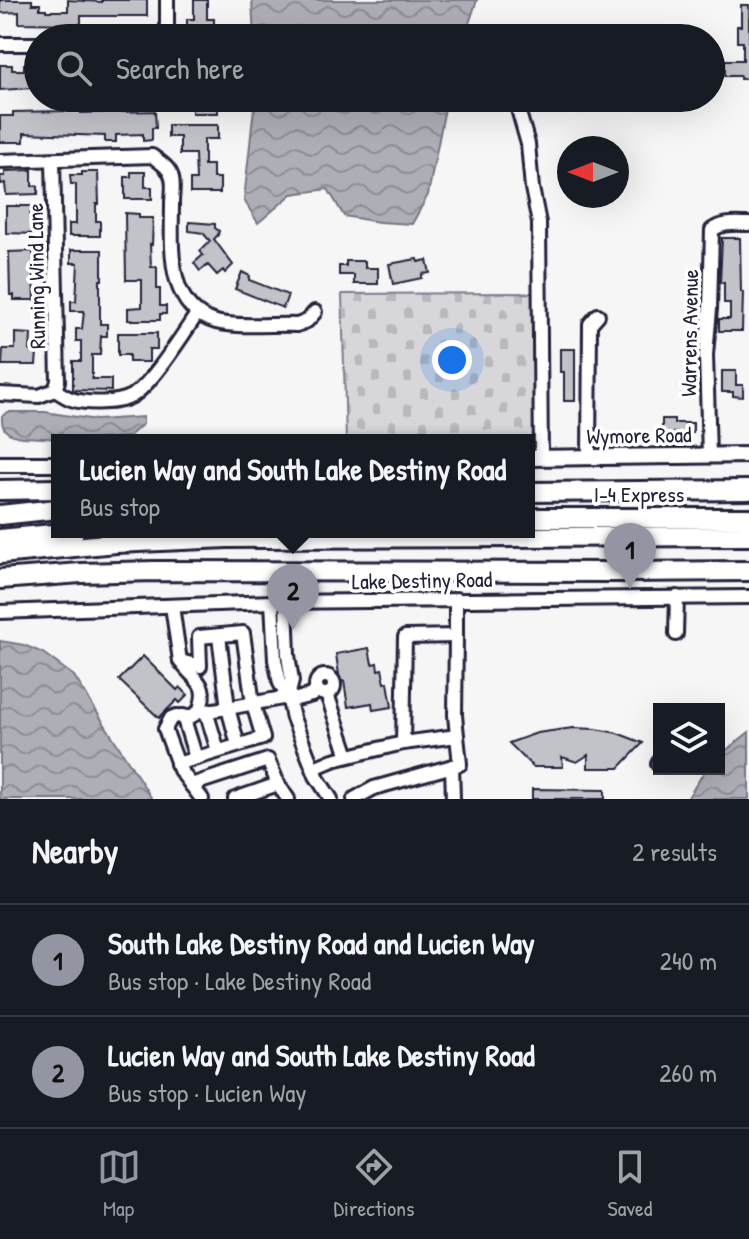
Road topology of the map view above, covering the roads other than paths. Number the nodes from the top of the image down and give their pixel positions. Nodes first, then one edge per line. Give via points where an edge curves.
1 (167, 0) edge
2 (167, 24) edge
3 (0, 44) edge
4 (24, 44) edge
5 (519, 112) edge
6 (53, 160) junction
7 (0, 161) edge
8 (749, 224) edge
9 (315, 312) dead end
10 (197, 314) junction
11 (598, 315) dead end
12 (55, 390) junction
13 (0, 394) edge
14 (709, 455) junction
15 (749, 455) edge
16 (535, 458) edge
17 (589, 458) junction
18 (0, 464) edge
19 (51, 464) edge
20 (51, 489) edge
21 (3, 490) edge
22 (749, 490) edge
23 (535, 492) edge
24 (51, 510) edge
25 (749, 510) edge
26 (0, 515) edge
27 (535, 518) edge
28 (649, 518) junction
29 (749, 518) edge
30 (51, 534) edge
31 (672, 536) junction
32 (749, 536) edge
33 (535, 537) edge
34 (227, 538) edge
35 (0, 539) edge
36 (749, 545) edge
37 (0, 554) edge
38 (749, 571) edge
39 (81, 573) junction
40 (0, 579) edge
41 (0, 585) edge
42 (677, 597) junction
43 (749, 597) edge
44 (456, 599) junction
45 (272, 602) junction
46 (286, 602) junction
47 (172, 606) junction
48 (0, 612) edge
49 (676, 634) dead end
50 (219, 636) junction
51 (456, 636) junction
52 (177, 637) junction
53 (199, 637) junction
54 (180, 661) junction
55 (288, 699) junction
56 (253, 704) junction
57 (228, 708) junction
58 (202, 712) junction
59 (183, 716) junction
60 (457, 736) junction
61 (403, 743) junction
62 (238, 745) junction
63 (218, 751) junction
64 (348, 756) junction
65 (196, 758) junction
66 (177, 764) junction
67 (452, 766) junction
68 (314, 768) junction
69 (278, 784) junction
70 (191, 785) junction
71 (202, 799) edge
72 (235, 799) edge
73 (288, 799) edge
74 (331, 799) edge
75 (354, 799) edge
76 (453, 799) edge

1 - 2 street
3 - 4 street
5 - 16 street via 539,223
6 - 7 street
6 - 10 street via 152,156 164,164 172,176 177,282
6 - 12 street, Running Wind Lane
8 - 14 street, Warrens Avenue via 712,230 706,355
9 - 10 street via 297,325 228,324
10 - 12 street via 132,397 99,403 72,400
11 - 17 street via 590,324
12 - 13 street via 39,396
14 - 15 main road, Wymore Road
14 - 17 main road, Wymore Road
16 - 17 main road, Wymore Road
18 - 19 main road
20 - 21 highway
22 - 23 highway
24 - 26 highway
25 - 28 highway
27 - 28 highway, I-4 Express
28 - 29 highway, I-4 Express
30 - 35 highway
31 - 32 highway, I-4 Express
31 - 33 highway, I-4 Express
31 - 36 highway
34 - 37 highway, I-4 Express
38 - 39 highway
39 - 40 highway
39 - 41 highway
42 - 43 street, Lake Destiny Road
42 - 44 street, Lake Destiny Road
42 - 49 street
44 - 46 street, Lake Destiny Road
44 - 51 street
45 - 46 street, Lake Destiny Road
45 - 47 street, Lake Destiny Road
45 - 55 street via 275,660
46 - 55 street via 292,681
47 - 48 street, Lake Destiny Road
47 - 52 street
50 - 53 street
50 - 56 street via 243,633
50 - 57 street
51 - 60 street
51 - 61 street via 405,637
52 - 53 street
52 - 54 street
53 - 54 street via 200,666
54 - 58 street via 203,689
55 - 56 street
55 - 64 street via 322,691
55 - 68 street
56 - 57 street
56 - 62 street via 263,738
57 - 58 street
57 - 62 street
58 - 59 street
58 - 63 street
59 - 65 street
59 - 66 street via 171,718 165,729
60 - 61 street
60 - 67 street via 460,764
61 - 64 street
62 - 63 street
63 - 65 street
64 - 68 street
65 - 66 street
66 - 70 street
67 - 75 street via 374,788
67 - 76 street
68 - 74 street
69 - 70 street via 268,760
69 - 72 street
69 - 73 street
70 - 71 street

